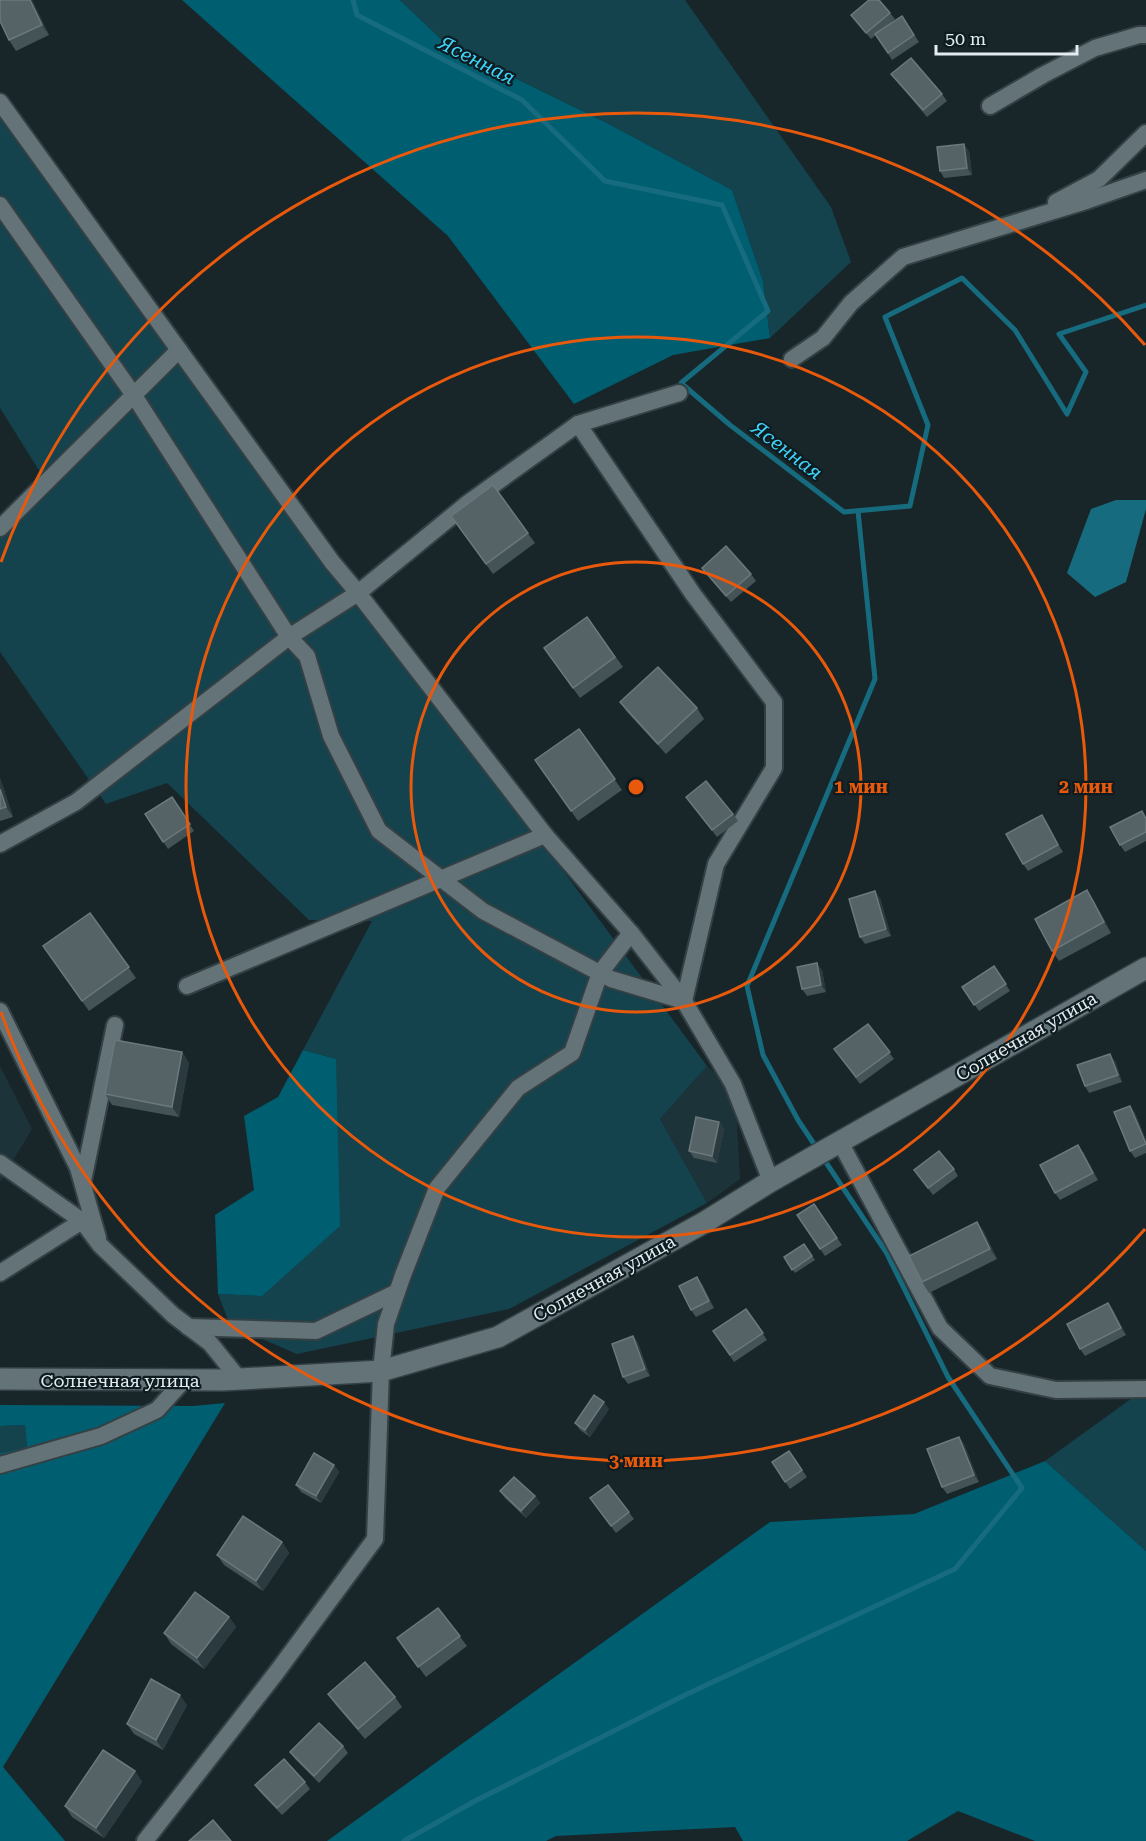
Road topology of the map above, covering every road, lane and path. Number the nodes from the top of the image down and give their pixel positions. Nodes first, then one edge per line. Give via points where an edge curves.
1 (1146, 35) edge
2 (0, 102) edge
3 (990, 106) dead end
4 (1146, 134) edge
5 (1146, 180) edge
6 (0, 205) edge
7 (1018, 222) junction
8 (178, 350) junction
9 (792, 359) dead end
10 (679, 393) dead end
11 (133, 394) junction
12 (578, 424) junction
13 (0, 528) edge
14 (358, 593) junction
15 (289, 637) junction
16 (545, 835) junction
17 (0, 844) edge
18 (442, 879) junction
19 (631, 933) junction
20 (1146, 968) edge
21 (600, 973) junction
22 (187, 986) dead end
23 (684, 1001) junction
24 (0, 1011) edge
25 (115, 1025) dead end
26 (840, 1142) junction
27 (0, 1163) edge
28 (771, 1181) junction
29 (82, 1182) junction
30 (82, 1221) junction
31 (100, 1245) junction
32 (0, 1273) edge
33 (397, 1292) junction
34 (188, 1327) junction
35 (381, 1371) junction
36 (0, 1379) edge
37 (239, 1379) junction
38 (184, 1380) junction
39 (1146, 1389) edge
40 (0, 1465) edge
41 (144, 1841) edge

1 - 3 street via 1095,48
2 - 8 street
4 - 7 street via 1099,179
5 - 7 street
6 - 11 street
7 - 9 street via 903,256 851,303 823,338
8 - 11 street
8 - 14 street
10 - 12 street
11 - 13 street
11 - 15 street
12 - 14 street via 468,503
12 - 23 street via 693,594 774,702 774,768 716,864
14 - 15 street
14 - 16 street
15 - 17 street via 76,802
15 - 18 street via 307,656 331,736 379,831
16 - 18 street
16 - 19 street
18 - 21 street via 483,911
18 - 22 street
19 - 21 street
19 - 23 street
20 - 26 street, Солнечная улица
21 - 23 street
21 - 33 street via 572,1053 518,1088 437,1188
23 - 28 street via 733,1084
24 - 29 street
25 - 29 street
26 - 28 street, Солнечная улица
26 - 39 street via 940,1328 990,1376 1056,1390
27 - 30 street
28 - 35 street, Солнечная улица via 498,1337
29 - 31 street
30 - 31 street
30 - 32 street
31 - 34 street
33 - 34 street via 316,1331
33 - 35 street via 386,1324
34 - 37 street via 210,1343
35 - 37 street, Солнечная улица
35 - 41 street via 375,1539
36 - 38 street, Солнечная улица
37 - 38 street, Солнечная улица
38 - 40 street via 157,1410 101,1436

